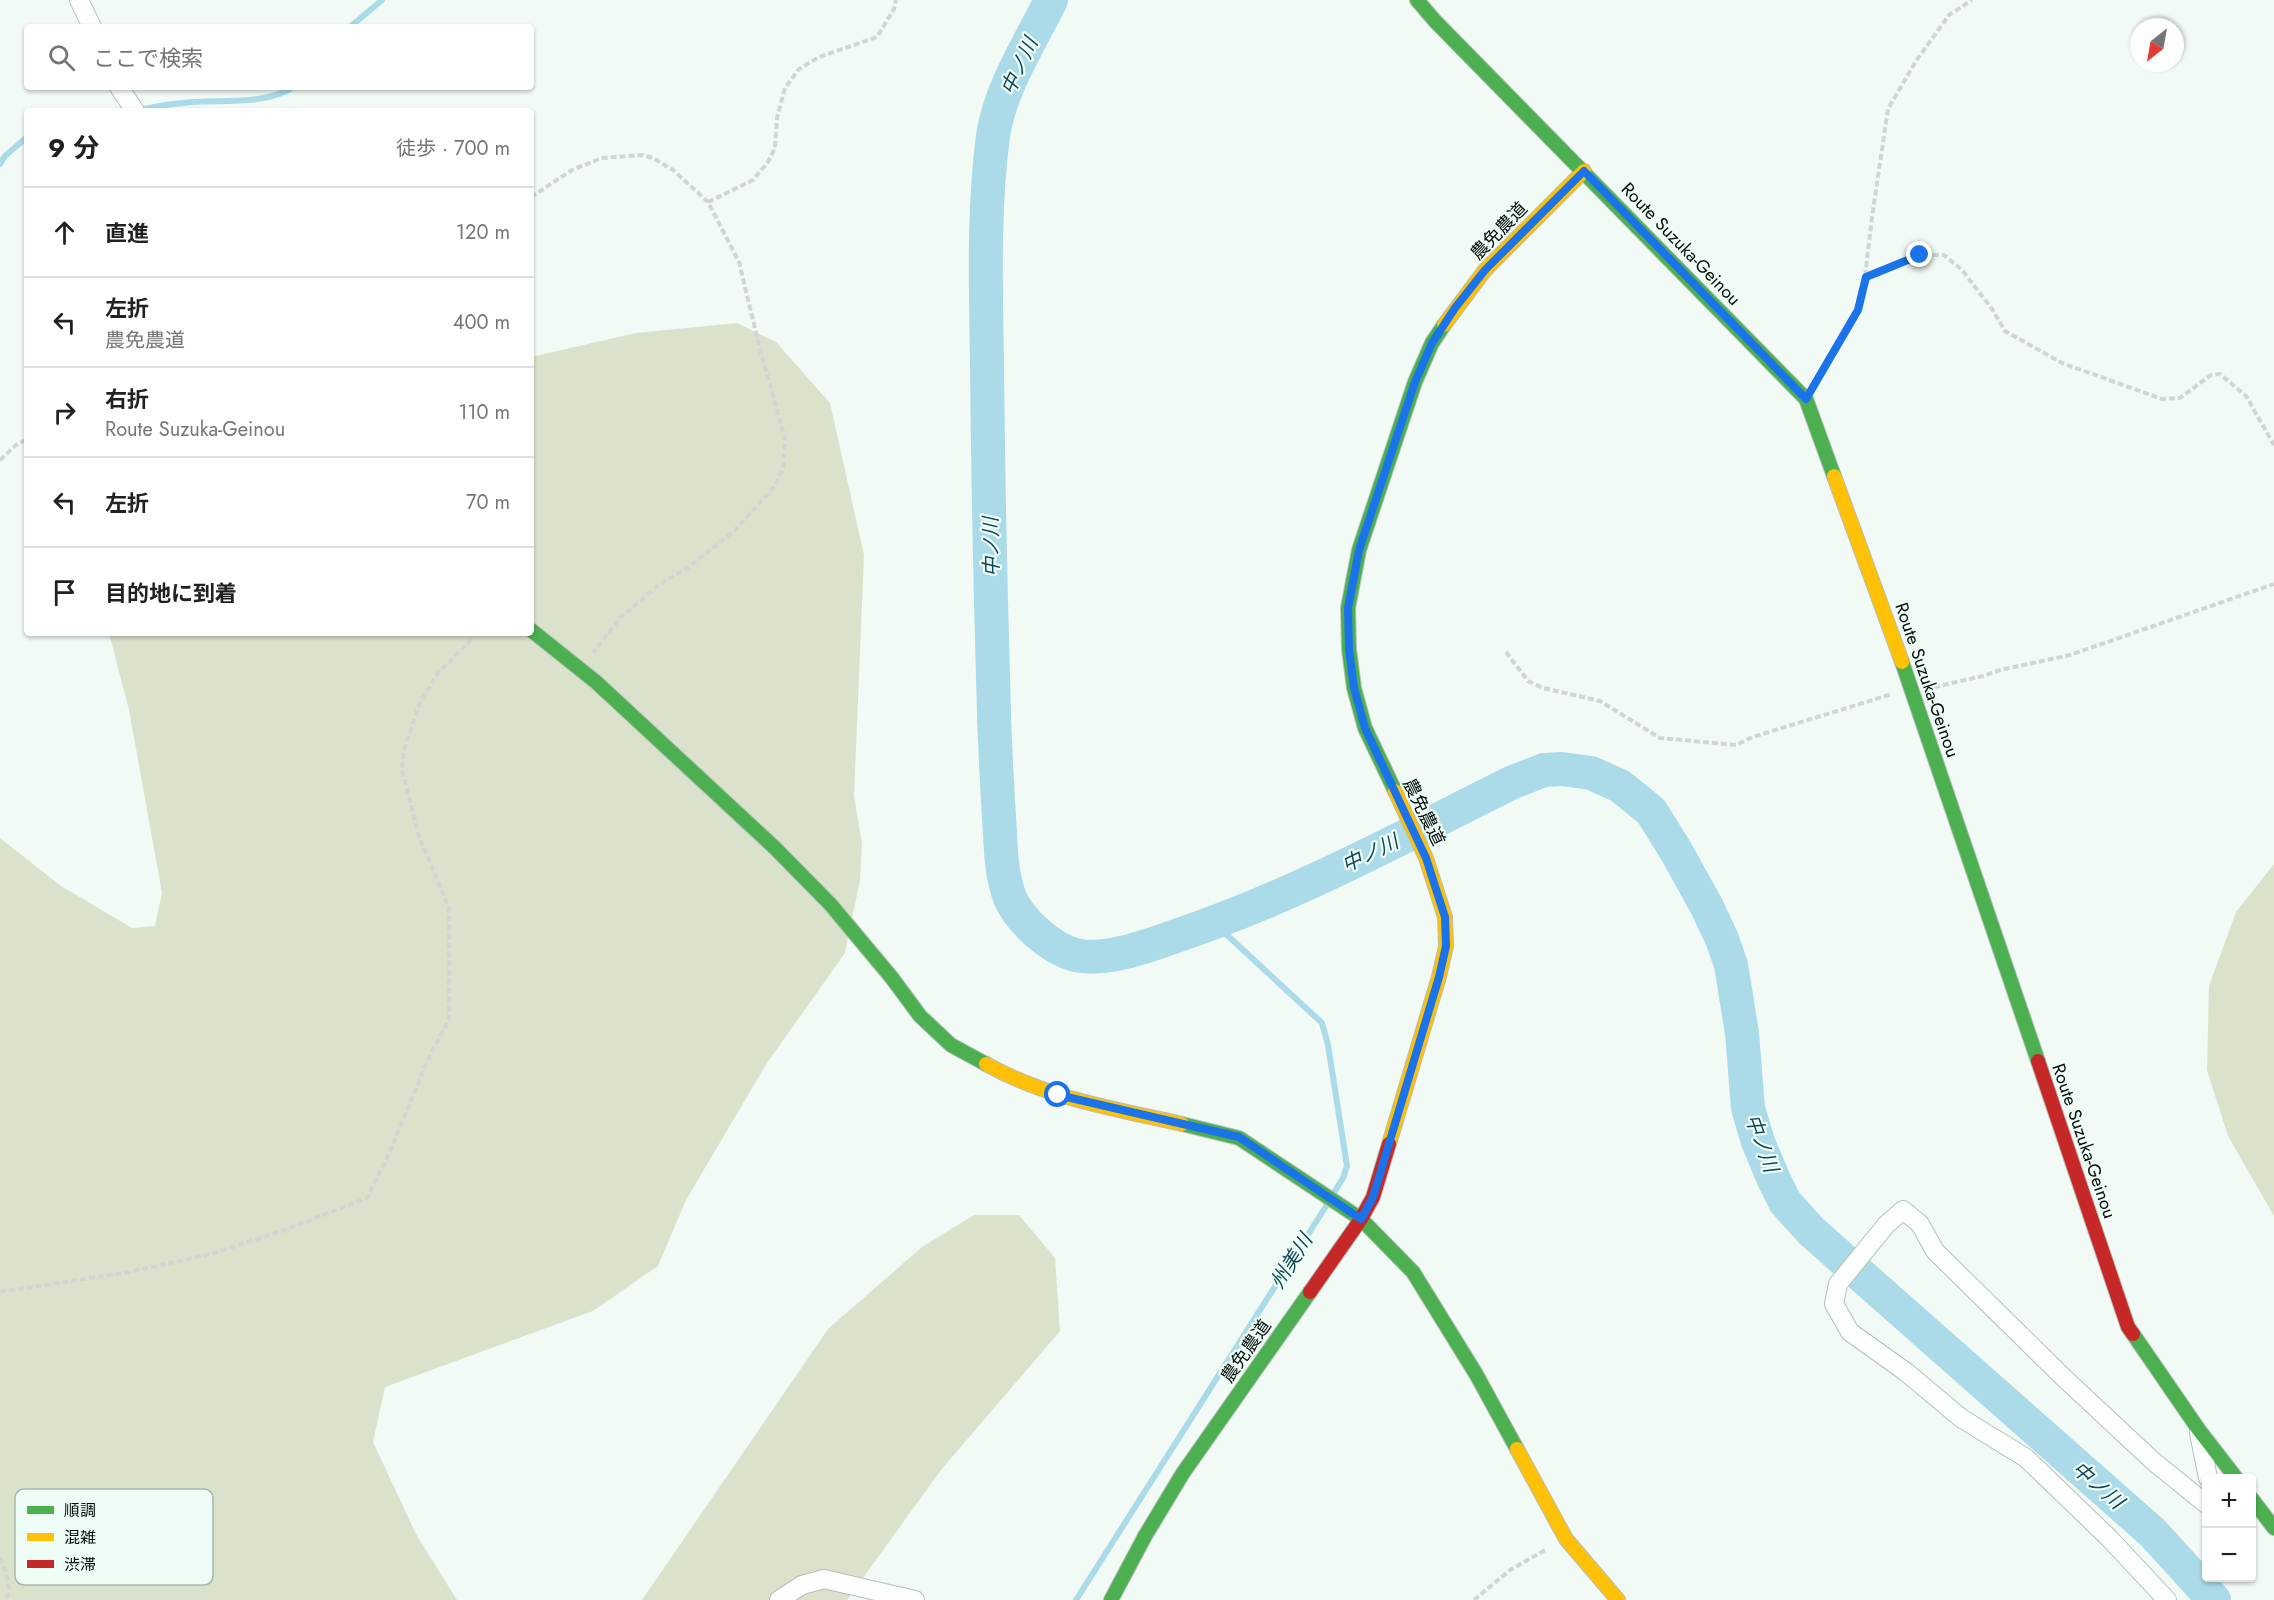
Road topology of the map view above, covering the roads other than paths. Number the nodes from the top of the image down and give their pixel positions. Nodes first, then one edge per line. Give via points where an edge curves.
1 (79, 0) edge
2 (1417, 0) edge
3 (91, 24) edge
4 (121, 91) edge
5 (133, 108) edge
6 (1584, 171) junction
7 (534, 633) edge
8 (1361, 1219) junction
9 (2199, 1430) junction
10 (2207, 1474) edge
11 (2232, 1474) edge
12 (2202, 1501) edge
13 (2256, 1504) edge
14 (2274, 1528) edge
15 (779, 1600) edge
16 (915, 1600) edge
17 (1111, 1600) edge
18 (1618, 1600) edge
19 (2167, 1600) edge

1 - 3 street
2 - 6 street, Route Suzuka-Geinou
4 - 5 street
6 - 8 street, 農免農道 via 1485,270 1432,343 1415,382 1359,550 1348,608 1354,688 1365,728 1426,858 1445,917 1446,946 1373,1197
6 - 9 street, Route Suzuka-Geinou via 1806,399 1913,692 2128,1328
7 - 8 street via 596,682 775,849 831,905 920,1016 951,1045 1008,1077 1058,1095 1239,1137
8 - 17 street, 農免農道 via 1183,1473
8 - 18 street via 1413,1272 1476,1374 1566,1539
9 - 10 street
9 - 11 street, Route Suzuka-Geinou
12 - 19 street via 2160,1468 2062,1376 1935,1251 1920,1224 1903,1210 1838,1284 1834,1304 1850,1332 1961,1418 2026,1458
13 - 14 street
15 - 16 street via 802,1585 824,1579

